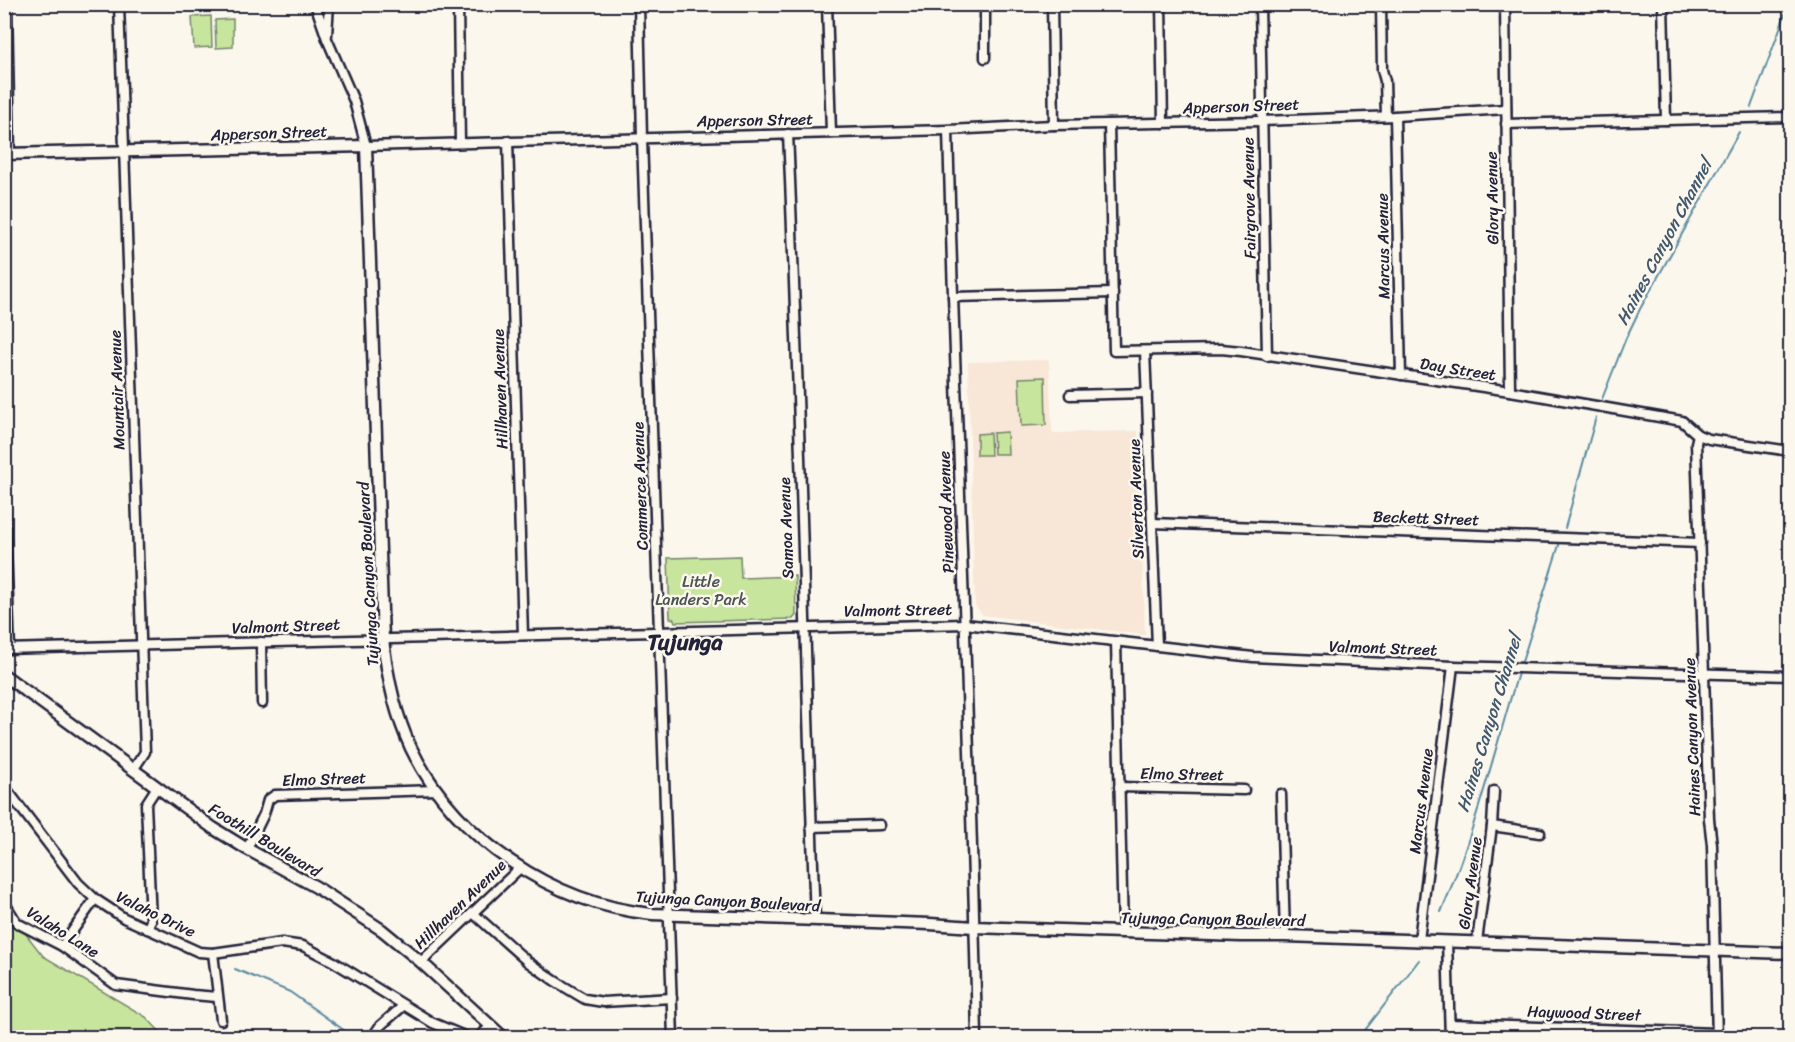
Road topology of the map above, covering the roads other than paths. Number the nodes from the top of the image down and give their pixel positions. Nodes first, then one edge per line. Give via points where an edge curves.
1 (7, 4) edge
2 (119, 4) edge
3 (315, 4) edge
4 (329, 4) edge
5 (458, 4) edge
6 (639, 4) edge
7 (827, 4) edge
8 (992, 4) edge
9 (1052, 4) edge
10 (1161, 4) edge
11 (1260, 4) edge
12 (1381, 4) edge
13 (1505, 4) edge
14 (1663, 4) edge
15 (327, 39) junction
16 (985, 58) dead end
17 (1506, 109) junction
18 (1391, 116) junction
19 (1791, 117) edge
20 (1666, 120) junction
21 (1262, 121) junction
22 (1163, 123) junction
23 (1109, 124) junction
24 (1506, 124) junction
25 (1054, 125) junction
26 (948, 130) junction
27 (831, 133) junction
28 (788, 134) junction
29 (642, 138) junction
30 (508, 141) junction
31 (460, 143) junction
32 (366, 146) junction
33 (124, 152) junction
34 (8, 154) edge
35 (1113, 294) junction
36 (953, 297) junction
37 (1145, 351) junction
38 (1267, 356) junction
39 (1401, 375) junction
40 (1509, 392) junction
41 (1147, 393) junction
42 (1070, 395) dead end
43 (1698, 435) junction
44 (1791, 451) edge
45 (4, 496) edge
46 (1152, 523) junction
47 (1700, 543) junction
48 (965, 624) junction
49 (804, 627) junction
50 (659, 631) junction
51 (523, 635) junction
52 (383, 639) junction
53 (261, 642) junction
54 (1116, 642) junction
55 (141, 645) junction
56 (1157, 646) junction
57 (7, 649) edge
58 (1453, 666) junction
59 (1705, 673) junction
60 (4, 675) edge
61 (1791, 676) edge
62 (262, 703) dead end
63 (133, 770) junction
64 (4, 786) edge
65 (157, 787) junction
66 (1119, 788) junction
67 (437, 790) junction
68 (1244, 790) dead end
69 (1494, 791) dead end
70 (1281, 794) dead end
71 (880, 825) dead end
72 (1492, 826) junction
73 (812, 827) junction
74 (1540, 832) dead end
75 (247, 849) junction
76 (521, 867) junction
77 (95, 899) junction
78 (4, 902) edge
79 (473, 913) junction
80 (669, 914) junction
81 (815, 920) junction
82 (974, 927) junction
83 (147, 929) junction
84 (1124, 932) junction
85 (1285, 936) junction
86 (1419, 940) junction
87 (1447, 941) junction
88 (1477, 942) junction
89 (62, 946) junction
90 (1713, 949) junction
91 (213, 953) junction
92 (1791, 953) edge
93 (421, 962) junction
94 (217, 997) junction
95 (672, 998) junction
96 (403, 1006) junction
97 (220, 1020) dead end
98 (1450, 1024) junction
99 (491, 1026) junction
100 (1717, 1035) edge
101 (372, 1038) edge
102 (469, 1038) edge
103 (478, 1038) edge
104 (504, 1038) edge
105 (673, 1038) edge
106 (976, 1038) edge
107 (1450, 1038) edge

1 - 34 street
2 - 33 street, Mountair Avenue
3 - 15 street, Tujunga Canyon Boulevard
4 - 15 street
5 - 31 street
6 - 29 street, Commerce Avenue
7 - 27 street
8 - 16 street via 985,13
9 - 25 street
10 - 22 street
11 - 21 street, Fairgrove Avenue
12 - 18 street, Marcus Avenue via 1382,70
13 - 17 street, Glory Avenue
14 - 20 street
15 - 32 street, Tujunga Canyon Boulevard via 354,101
17 - 18 street, Apperson Street
17 - 24 street, Glory Avenue
18 - 21 street, Apperson Street
18 - 39 street, Marcus Avenue
19 - 20 street
20 - 24 street
21 - 22 street, Apperson Street
21 - 38 street, Fairgrove Avenue
22 - 23 street, Apperson Street
23 - 25 street, Apperson Street
23 - 35 street
24 - 40 street, Glory Avenue
25 - 26 street, Apperson Street
26 - 27 street, Apperson Street
26 - 36 street, Pinewood Avenue
27 - 28 street, Apperson Street
28 - 29 street, Apperson Street
28 - 49 street, Samoa Avenue
29 - 30 street, Apperson Street
29 - 50 street, Commerce Avenue
30 - 31 street, Apperson Street
30 - 51 street, Hillhaven Avenue
31 - 32 street, Apperson Street
32 - 33 main road, Apperson Street
32 - 52 main road, Tujunga Canyon Boulevard
33 - 34 main road, Apperson Street
33 - 55 street, Mountair Avenue
35 - 36 street
35 - 37 street, Day Street via 1114,351
36 - 48 street, Pinewood Avenue
37 - 38 street, Day Street via 1221,349
37 - 41 street, Silverton Avenue
38 - 39 street, Day Street
39 - 40 street, Day Street
40 - 43 street, Day Street via 1682,421
41 - 42 street
41 - 46 street, Silverton Avenue
43 - 44 street, Day Street
43 - 47 street, Haines Canyon Avenue
45 - 57 street
46 - 47 street, Beckett Street
46 - 56 street, Silverton Avenue
47 - 59 street, Haines Canyon Avenue
48 - 49 street, Valmont Street
48 - 54 street, Valmont Street
48 - 82 street, Pinewood Avenue
49 - 50 street, Valmont Street
49 - 73 street, Samoa Avenue
50 - 51 street, Valmont Street
50 - 80 street, Commerce Avenue
51 - 52 street, Valmont Street
52 - 53 street, Valmont Street
52 - 67 main road, Tujunga Canyon Boulevard via 402,726
53 - 55 street, Valmont Street
53 - 62 street
54 - 56 street, Valmont Street
54 - 66 street
55 - 57 street, Valmont Street
55 - 63 street, Mountair Avenue via 145,752
56 - 58 street, Valmont Street via 1253,657
58 - 59 street, Valmont Street
58 - 86 street, Marcus Avenue
59 - 61 street, Valmont Street
59 - 90 street, Haines Canyon Avenue
60 - 63 main road, Foothill Boulevard
63 - 65 main road, Foothill Boulevard
64 - 77 street, Valaho Drive via 78,883
65 - 75 main road, Foothill Boulevard
65 - 83 street via 146,804 151,921
66 - 68 street, Elmo Street
66 - 84 street
67 - 75 street, Elmo Street via 275,795 268,800
67 - 76 main road, Tujunga Canyon Boulevard via 482,839
69 - 72 street, Glory Avenue
70 - 85 street
71 - 73 street
72 - 74 street
72 - 88 street, Glory Avenue
73 - 81 street, Samoa Avenue
75 - 93 main road, Foothill Boulevard via 349,908
76 - 79 street, Hillhaven Avenue
76 - 80 main road, Tujunga Canyon Boulevard via 599,904
77 - 83 street, Valaho Drive
77 - 89 street
78 - 89 street, Valaho Lane via 21,926
79 - 93 street, Hillhaven Avenue
79 - 95 street via 534,967 585,999 603,1002
80 - 81 main road, Tujunga Canyon Boulevard
80 - 95 street, Commerce Avenue
81 - 82 main road, Tujunga Canyon Boulevard
82 - 84 main road, Tujunga Canyon Boulevard
82 - 106 street, Pinewood Avenue
83 - 91 street, Valaho Drive via 199,952
84 - 85 main road, Tujunga Canyon Boulevard
85 - 86 main road, Tujunga Canyon Boulevard
86 - 87 main road, Tujunga Canyon Boulevard
87 - 88 main road, Tujunga Canyon Boulevard
87 - 98 street
88 - 90 main road, Tujunga Canyon Boulevard
89 - 94 street, Valaho Lane via 116,985
90 - 92 main road, Tujunga Canyon Boulevard
90 - 100 street, Haines Canyon Avenue
91 - 94 street
91 - 96 street, Valaho Drive via 282,943 303,946
93 - 99 main road, Foothill Boulevard
94 - 97 street
95 - 105 street, Commerce Avenue
96 - 101 street
96 - 102 street, Valaho Drive
98 - 100 street, Haywood Street
98 - 107 street
99 - 103 street
99 - 104 main road, Foothill Boulevard

